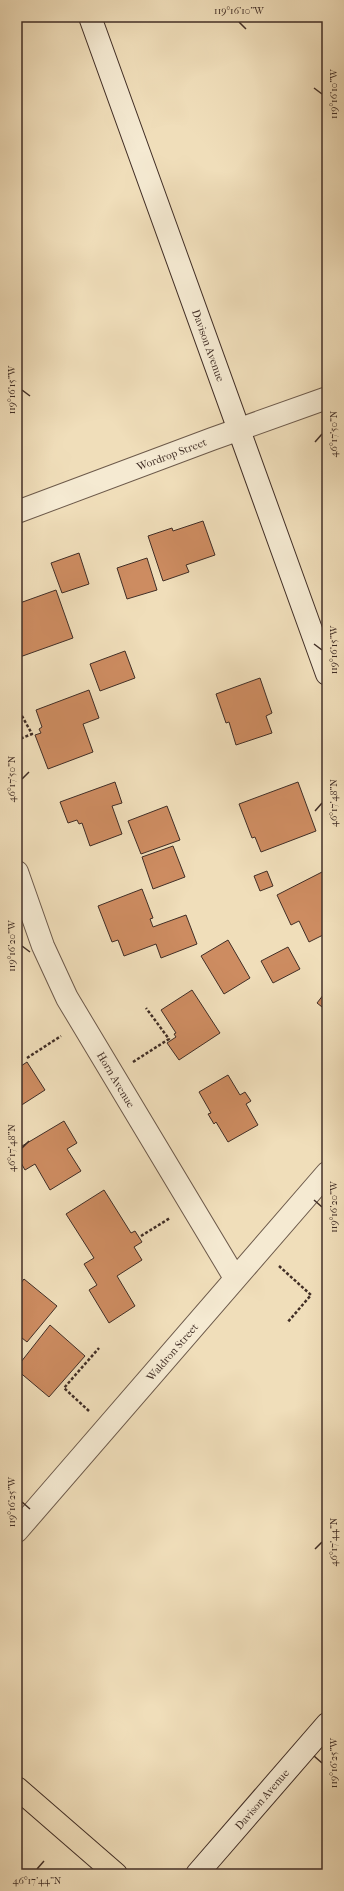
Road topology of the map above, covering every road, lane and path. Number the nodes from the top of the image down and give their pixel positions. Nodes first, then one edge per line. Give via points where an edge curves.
1 (90, 17) edge
2 (327, 398) edge
3 (238, 429) junction
4 (17, 512) edge
5 (327, 674) edge
6 (17, 708) edge
7 (17, 740) edge
8 (17, 872) edge
9 (146, 1008) dead end
10 (61, 1036) dead end
11 (27, 1058) dead end
12 (131, 1063) dead end
13 (327, 1173) edge
14 (173, 1217) dead end
15 (141, 1236) dead end
16 (279, 1266) dead end
17 (235, 1278) junction
18 (287, 1323) dead end
19 (99, 1348) dead end
20 (91, 1413) dead end
21 (17, 1532) edge
22 (327, 1724) edge
23 (17, 1788) edge
24 (116, 1874) edge
25 (197, 1874) edge

1 - 3 street, Davison Avenue
2 - 3 street, Wordrop Street
3 - 4 street, Wordrop Street
3 - 5 street, Davison Avenue
6 - 7 path via 32,734
8 - 17 street, Horn Avenue via 43,946 66,998
9 - 12 path via 169,1039
10 - 11 path
13 - 17 street, Waldron Street
14 - 15 path
16 - 18 path via 310,1295
17 - 21 street, Waldron Street
19 - 20 path via 64,1388
22 - 25 street, Davison Avenue
23 - 24 main road

